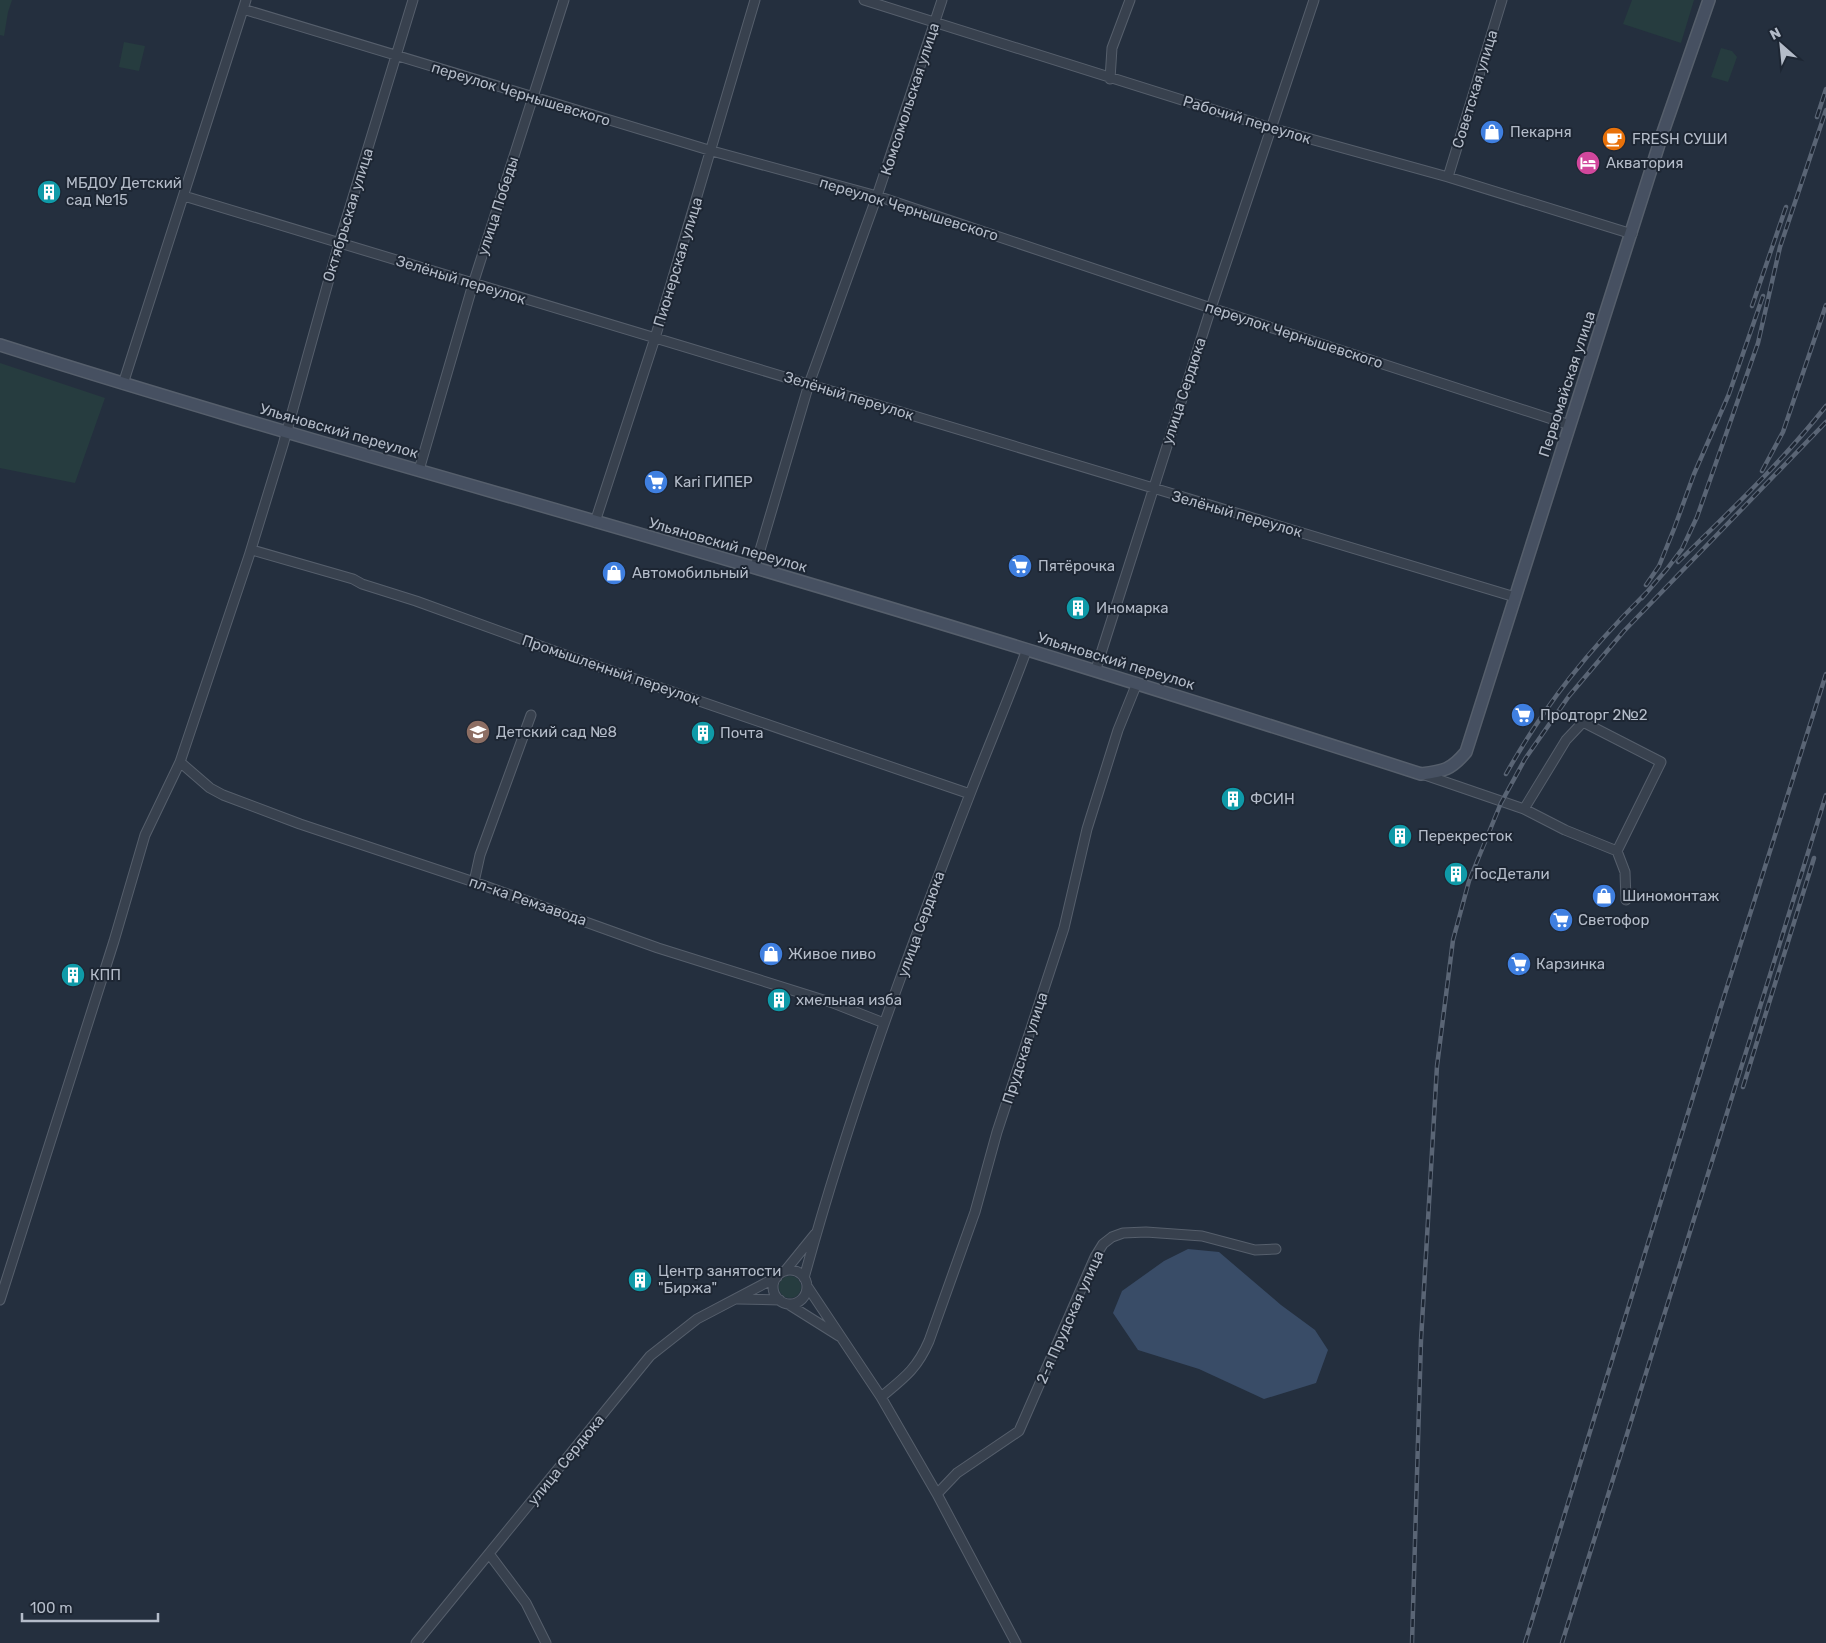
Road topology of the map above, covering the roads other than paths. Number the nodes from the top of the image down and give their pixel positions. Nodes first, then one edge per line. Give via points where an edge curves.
1 (414, 0) edge
2 (564, 0) edge
3 (755, 0) edge
4 (864, 0) edge
5 (942, 0) edge
6 (1130, 0) edge
7 (1314, 0) edge
8 (1502, 0) edge
9 (1709, 0) edge
10 (244, 4) edge
11 (935, 22) junction
12 (396, 56) junction
13 (1110, 79) junction
14 (532, 98) junction
15 (1271, 128) junction
16 (712, 151) junction
17 (1448, 177) junction
18 (184, 196) junction
19 (878, 196) junction
20 (1632, 234) junction
21 (339, 243) junction
22 (473, 284) junction
23 (1211, 308) junction
24 (655, 338) junction
25 (0, 345) edge
26 (123, 384) junction
27 (809, 384) junction
28 (1570, 425) junction
29 (286, 431) junction
30 (419, 470) junction
31 (1152, 489) junction
32 (596, 522) junction
33 (252, 550) junction
34 (755, 567) junction
35 (1515, 597) junction
36 (1027, 649) junction
37 (1096, 669) junction
38 (1136, 683) junction
39 (531, 715) dead end
40 (180, 762) junction
41 (1446, 770) joint
42 (1422, 774) junction
43 (970, 794) junction
44 (1524, 809) junction
45 (1617, 851) junction
46 (474, 882) junction
47 (1626, 900) dead end
48 (884, 1023) junction
49 (817, 1231) junction
50 (1276, 1249) dead end
51 (785, 1271) junction
52 (777, 1277) junction
53 (806, 1282) junction
54 (735, 1299) junction
55 (0, 1300) edge
56 (784, 1302) junction
57 (843, 1339) junction
58 (881, 1397) junction
59 (937, 1494) junction
60 (490, 1555) junction
61 (416, 1643) edge
62 (546, 1643) edge
63 (1016, 1643) edge

1 - 12 street, Октябрьская улица
2 - 14 street, улица Победы
3 - 16 street, Пионерская улица
4 - 11 street, Рабочий переулок
5 - 11 street, Комсомольская улица
6 - 13 street via 1112,48
7 - 15 street, улица Сердюка
8 - 17 street, Советская улица
9 - 20 main road, Первомайская улица
10 - 12 street, переулок Чернышевского
10 - 18 street
11 - 13 street, Рабочий переулок
11 - 19 street, Комсомольская улица
12 - 14 street, переулок Чернышевского
12 - 21 street, Октябрьская улица
13 - 15 street, Рабочий переулок
14 - 16 street, переулок Чернышевского
14 - 22 street, улица Победы
15 - 17 street, Рабочий переулок
15 - 23 street, улица Сердюка
16 - 19 street, переулок Чернышевского
16 - 24 street, Пионерская улица
17 - 20 street, Рабочий переулок
18 - 21 street, Зелёный переулок
18 - 26 street
19 - 23 street, переулок Чернышевского
19 - 27 street, Комсомольская улица
20 - 28 main road, Первомайская улица
21 - 22 street, Зелёный переулок
21 - 29 street, Октябрьская улица
22 - 24 street, Зелёный переулок
22 - 30 street, улица Победы
23 - 28 street, переулок Чернышевского
23 - 31 street, улица Сердюка
24 - 27 street, Зелёный переулок
24 - 32 street, Пионерская улица
25 - 26 main road, Ульяновский переулок
26 - 29 main road, Ульяновский переулок
27 - 31 street, Зелёный переулок
27 - 34 street, Комсомольская улица
28 - 35 main road, Первомайская улица
29 - 30 main road, Ульяновский переулок
29 - 33 street, Октябрьская улица
30 - 32 main road, Ульяновский переулок
31 - 35 street, Зелёный переулок
31 - 37 street, улица Сердюка
32 - 34 main road, Ульяновский переулок
33 - 40 street, Октябрьская улица
33 - 43 street, Промышленный переулок via 353,579
34 - 36 main road, Ульяновский переулок
35 - 41 main road, Первомайская улица via 1466,752 1457,764
36 - 37 main road, Ульяновский переулок
36 - 43 street, улица Сердюка
37 - 38 main road, Ульяновский переулок
38 - 42 main road, Ульяновский переулок
38 - 58 street, Прудская улица via 1087,829 1064,928 997,1132 975,1212 920,1361
39 - 46 street via 480,855
40 - 46 street, пл-ка Ремзавода via 223,795 359,845
40 - 55 street, Октябрьская улица via 145,835 112,951
41 - 42 main road, Ульяновский переулок
42 - 44 street
43 - 48 street, улица Сердюка
44 - 45 street
44 - 45 street via 1566,740 1583,722 1661,762
45 - 47 street via 1625,872
46 - 48 street, пл-ка Ремзавода via 658,948 834,1003
48 - 49 street, улица Сердюка
49 - 51 street
49 - 53 street, улица Сердюка
50 - 59 street, 2-я Прудская улица via 1255,1250 1202,1236 1146,1232 1124,1233 1102,1244 1019,1431 958,1473
51 - 52 street
51 - 53 street via 796,1271
52 - 54 street, улица Сердюка
52 - 56 street via 774,1287
53 - 56 street via 802,1300
53 - 57 street
54 - 56 street
54 - 60 street, улица Сердюка via 698,1319 650,1356
56 - 57 street
57 - 58 street
58 - 59 street
59 - 63 street
60 - 61 street, улица Сердюка
60 - 62 street via 526,1603

